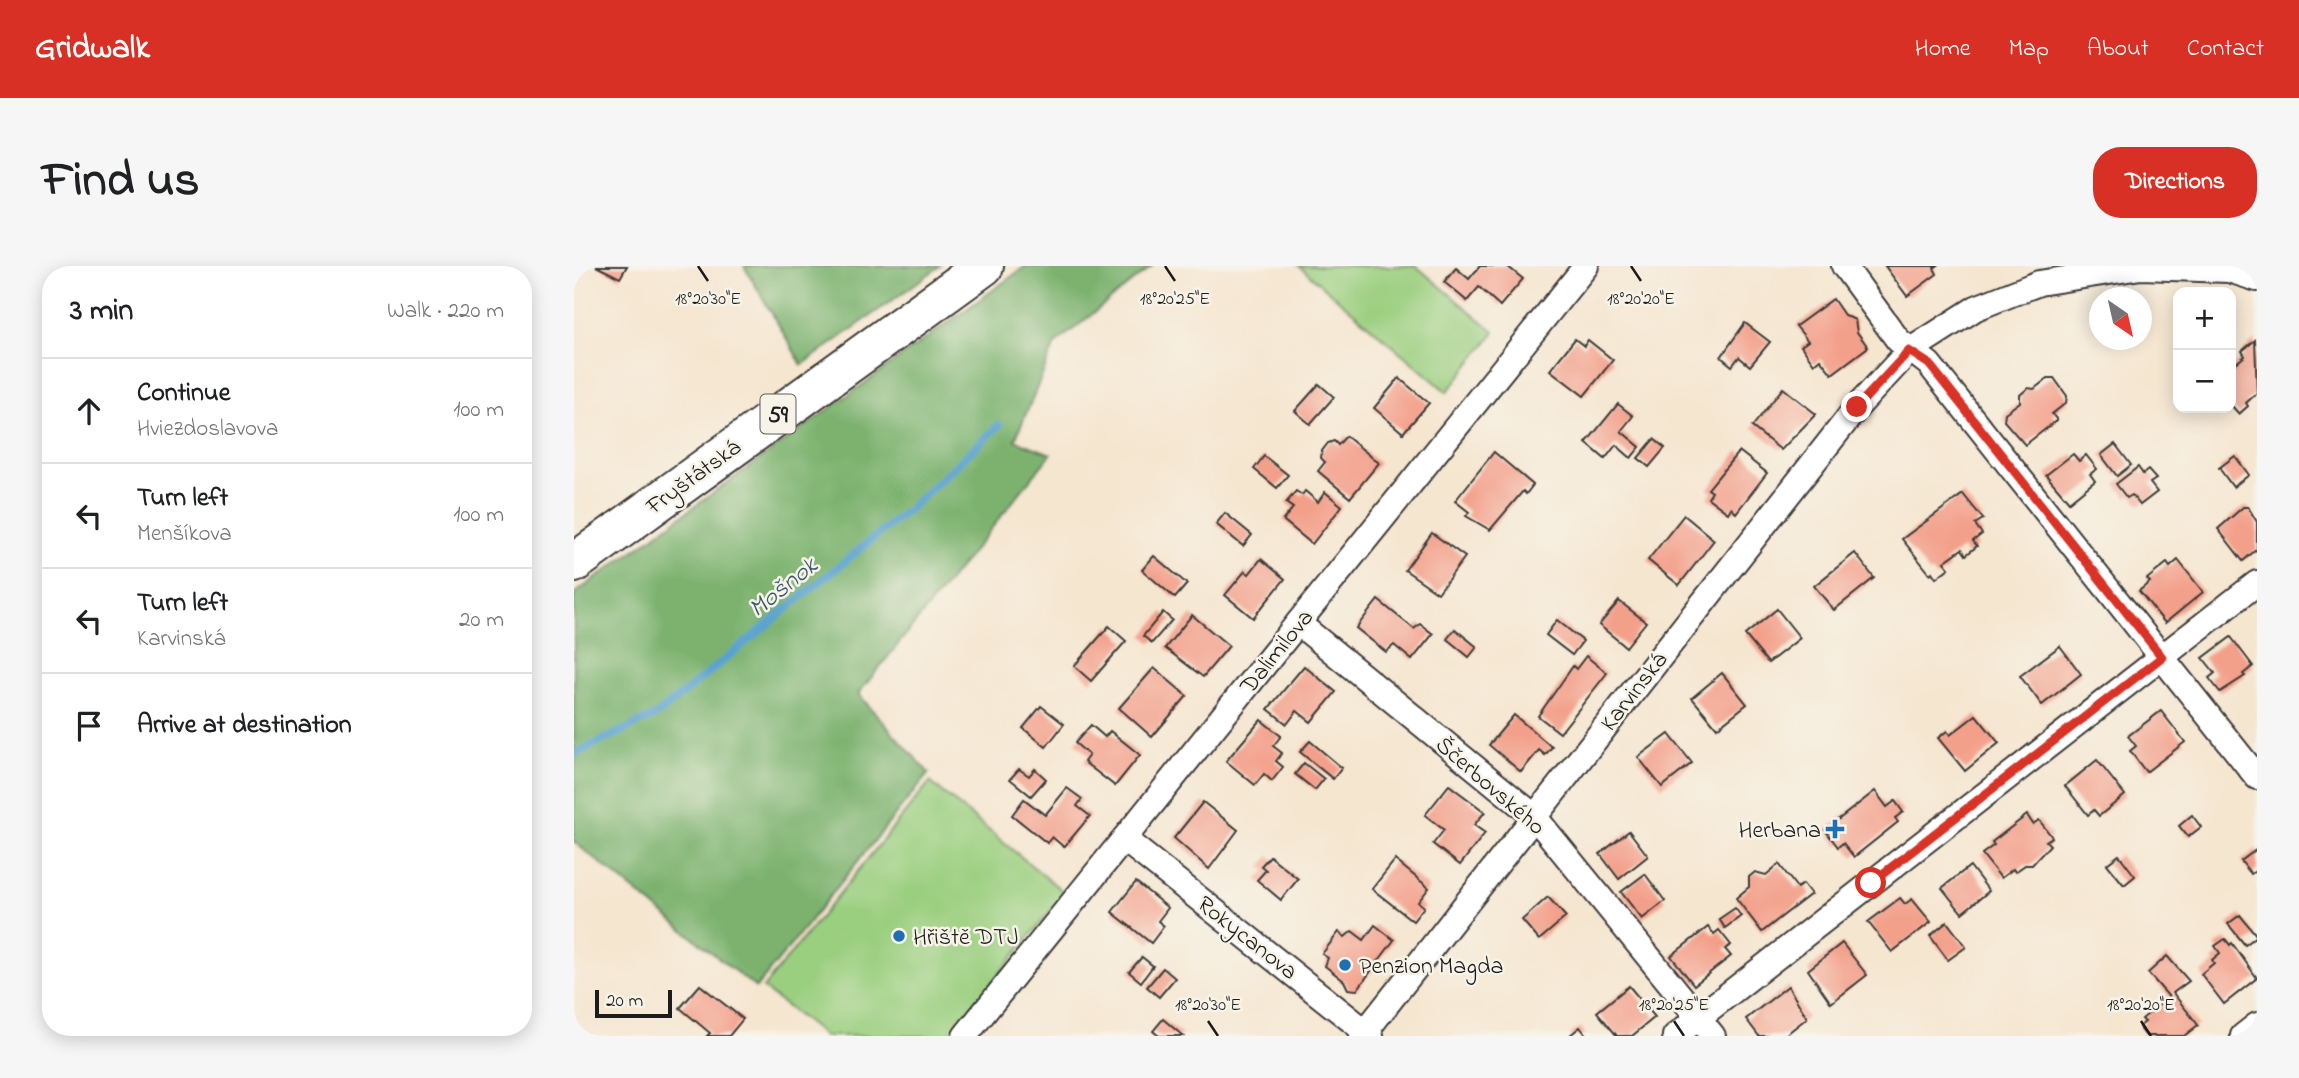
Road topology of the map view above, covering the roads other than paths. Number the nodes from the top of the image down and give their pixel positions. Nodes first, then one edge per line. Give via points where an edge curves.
1 (984, 266) edge
2 (1586, 266) edge
3 (1844, 266) edge
4 (2257, 279) edge
5 (1909, 351) junction
6 (574, 563) edge
7 (2257, 583) edge
8 (1298, 623) junction
9 (2162, 657) junction
10 (2257, 777) edge
11 (1534, 816) junction
12 (1124, 839) junction
13 (2257, 1025) edge
14 (1705, 1027) edge
15 (1367, 1034) edge
16 (965, 1036) edge
17 (1675, 1036) edge
18 (2244, 1036) edge

1 - 6 main road, Fryštátská / 59
2 - 8 street, Dalimilova
3 - 5 street
4 - 5 street, Karvinská via 2229,270 2141,267 2039,283 1976,308
5 - 9 street via 1929,364
5 - 11 street, Karvinská via 1857,407
7 - 9 street
8 - 11 street, Ščerbovského
8 - 12 street, Dalimilova
9 - 10 street
9 - 14 street
11 - 14 street, Ščerbovského
11 - 15 street, Karvinská
12 - 15 street, Rokycanova
12 - 16 street, Dalimilova
13 - 18 street
14 - 17 street

